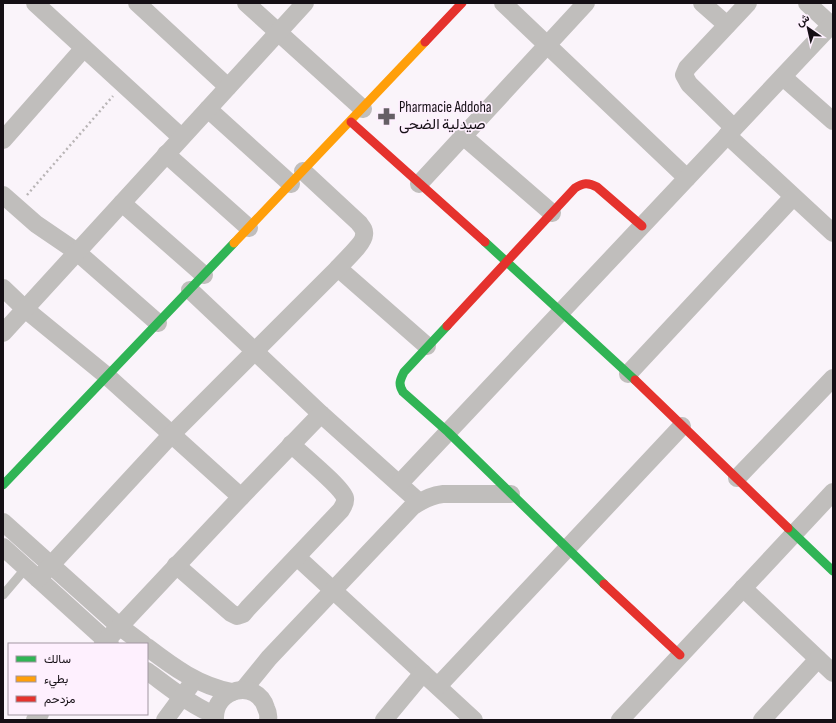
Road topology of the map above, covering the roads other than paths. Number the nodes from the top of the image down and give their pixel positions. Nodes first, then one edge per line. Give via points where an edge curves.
1 (35, 3) edge
2 (137, 3) edge
3 (246, 3) edge
4 (305, 3) edge
5 (462, 3) edge
6 (503, 3) edge
7 (586, 3) edge
8 (702, 3) edge
9 (748, 3) edge
10 (807, 3) edge
11 (832, 24) edge
12 (727, 25) junction
13 (278, 33) junction
14 (547, 45) junction
15 (84, 48) junction
16 (783, 77) junction
17 (228, 87) junction
18 (208, 109) junction
19 (357, 115) junction
20 (833, 121) edge
21 (731, 132) junction
22 (463, 136) junction
23 (182, 138) junction
24 (3, 140) edge
25 (166, 154) junction
26 (297, 178) junction
27 (687, 178) junction
28 (419, 184) junction
29 (3, 195) edge
30 (793, 196) junction
31 (122, 203) junction
32 (552, 213) junction
33 (642, 226) junction
34 (249, 228) junction
35 (833, 233) edge
36 (77, 252) junction
37 (507, 262) junction
38 (338, 268) junction
39 (204, 275) junction
40 (3, 288) edge
41 (190, 290) junction
42 (26, 309) junction
43 (561, 312) junction
44 (158, 323) junction
45 (3, 333) edge
46 (427, 346) junction
47 (255, 352) junction
48 (628, 374) junction
49 (107, 376) junction
50 (833, 378) edge
51 (321, 414) junction
52 (682, 426) junction
53 (448, 432) junction
54 (172, 434) junction
55 (291, 444) junction
56 (737, 478) junction
57 (399, 484) junction
58 (3, 485) edge
59 (833, 492) edge
60 (511, 494) junction
61 (241, 496) junction
62 (419, 502) junction
63 (3, 522) edge
64 (794, 533) junction
65 (3, 547) edge
66 (566, 548) junction
67 (297, 557) junction
68 (51, 565) junction
69 (176, 565) junction
70 (833, 571) edge
71 (32, 574) junction
72 (743, 588) junction
73 (334, 590) junction
74 (3, 595) edge
75 (119, 626) junction
76 (107, 643) edge
77 (142, 643) edge
78 (148, 648) edge
79 (680, 656) junction
80 (818, 659) junction
81 (148, 672) edge
82 (423, 673) junction
83 (833, 673) edge
84 (195, 679) junction
85 (438, 686) junction
86 (237, 691) junction
87 (183, 697) junction
88 (215, 717) edge
89 (165, 720) edge
90 (268, 720) edge
91 (384, 720) edge
92 (474, 720) edge
93 (620, 720) edge
94 (762, 720) edge

1 - 15 street
2 - 17 street
3 - 13 street
4 - 13 street
5 - 19 street
6 - 14 street
7 - 14 street
8 - 12 street
9 - 12 street
10 - 11 street
11 - 16 street
12 - 21 street via 687,68 684,75
13 - 17 street
13 - 19 street
14 - 22 street
14 - 27 street
15 - 23 street
15 - 24 street
16 - 20 street
16 - 21 street
17 - 18 street
18 - 23 street
18 - 26 street
19 - 26 street
19 - 28 street
21 - 27 street
21 - 30 street
22 - 28 street
22 - 32 street
23 - 25 street
25 - 31 street
25 - 34 street
26 - 34 street
26 - 38 street via 359,223 364,230 361,242
27 - 33 street
28 - 37 street
29 - 36 street via 36,224
30 - 35 street
30 - 48 street
31 - 36 street
31 - 39 street
32 - 33 street via 575,188 587,182 600,189
32 - 37 street
33 - 43 street
34 - 39 street
36 - 42 street
36 - 44 street
37 - 43 street
37 - 46 street
38 - 46 street
38 - 47 street
39 - 41 street
40 - 42 street
41 - 44 street
41 - 47 street
42 - 45 street
42 - 49 street
43 - 48 street
43 - 53 street
44 - 49 street
46 - 53 street via 401,376 400,386 403,392
47 - 51 street
47 - 54 street
48 - 52 street
49 - 54 street
49 - 58 street
50 - 56 street
51 - 55 street
51 - 57 street
52 - 56 street
52 - 66 street
53 - 57 street
53 - 60 street
54 - 61 street
54 - 68 street
55 - 61 street
55 - 67 street via 345,497 341,510
56 - 64 street
57 - 62 street
59 - 64 street
60 - 62 street via 443,494
60 - 66 street
61 - 69 street
62 - 73 street
63 - 68 street
64 - 70 street
64 - 72 street
65 - 71 street
66 - 79 street
66 - 85 street
67 - 69 street via 243,614 237,616 226,610
67 - 73 street
68 - 71 street
68 - 75 street
69 - 75 street
71 - 74 lane
71 - 76 street
72 - 79 street
72 - 80 street
73 - 82 street
73 - 86 street
75 - 76 street
75 - 77 street
78 - 84 street via 178,671
79 - 93 street
80 - 83 street
80 - 94 street
81 - 87 street
82 - 85 street
82 - 91 street
84 - 86 street via 212,687
84 - 87 street
85 - 92 street
86 - 88 street via 223,697 217,705
86 - 90 street via 255,693 265,703
87 - 88 street
87 - 89 street

